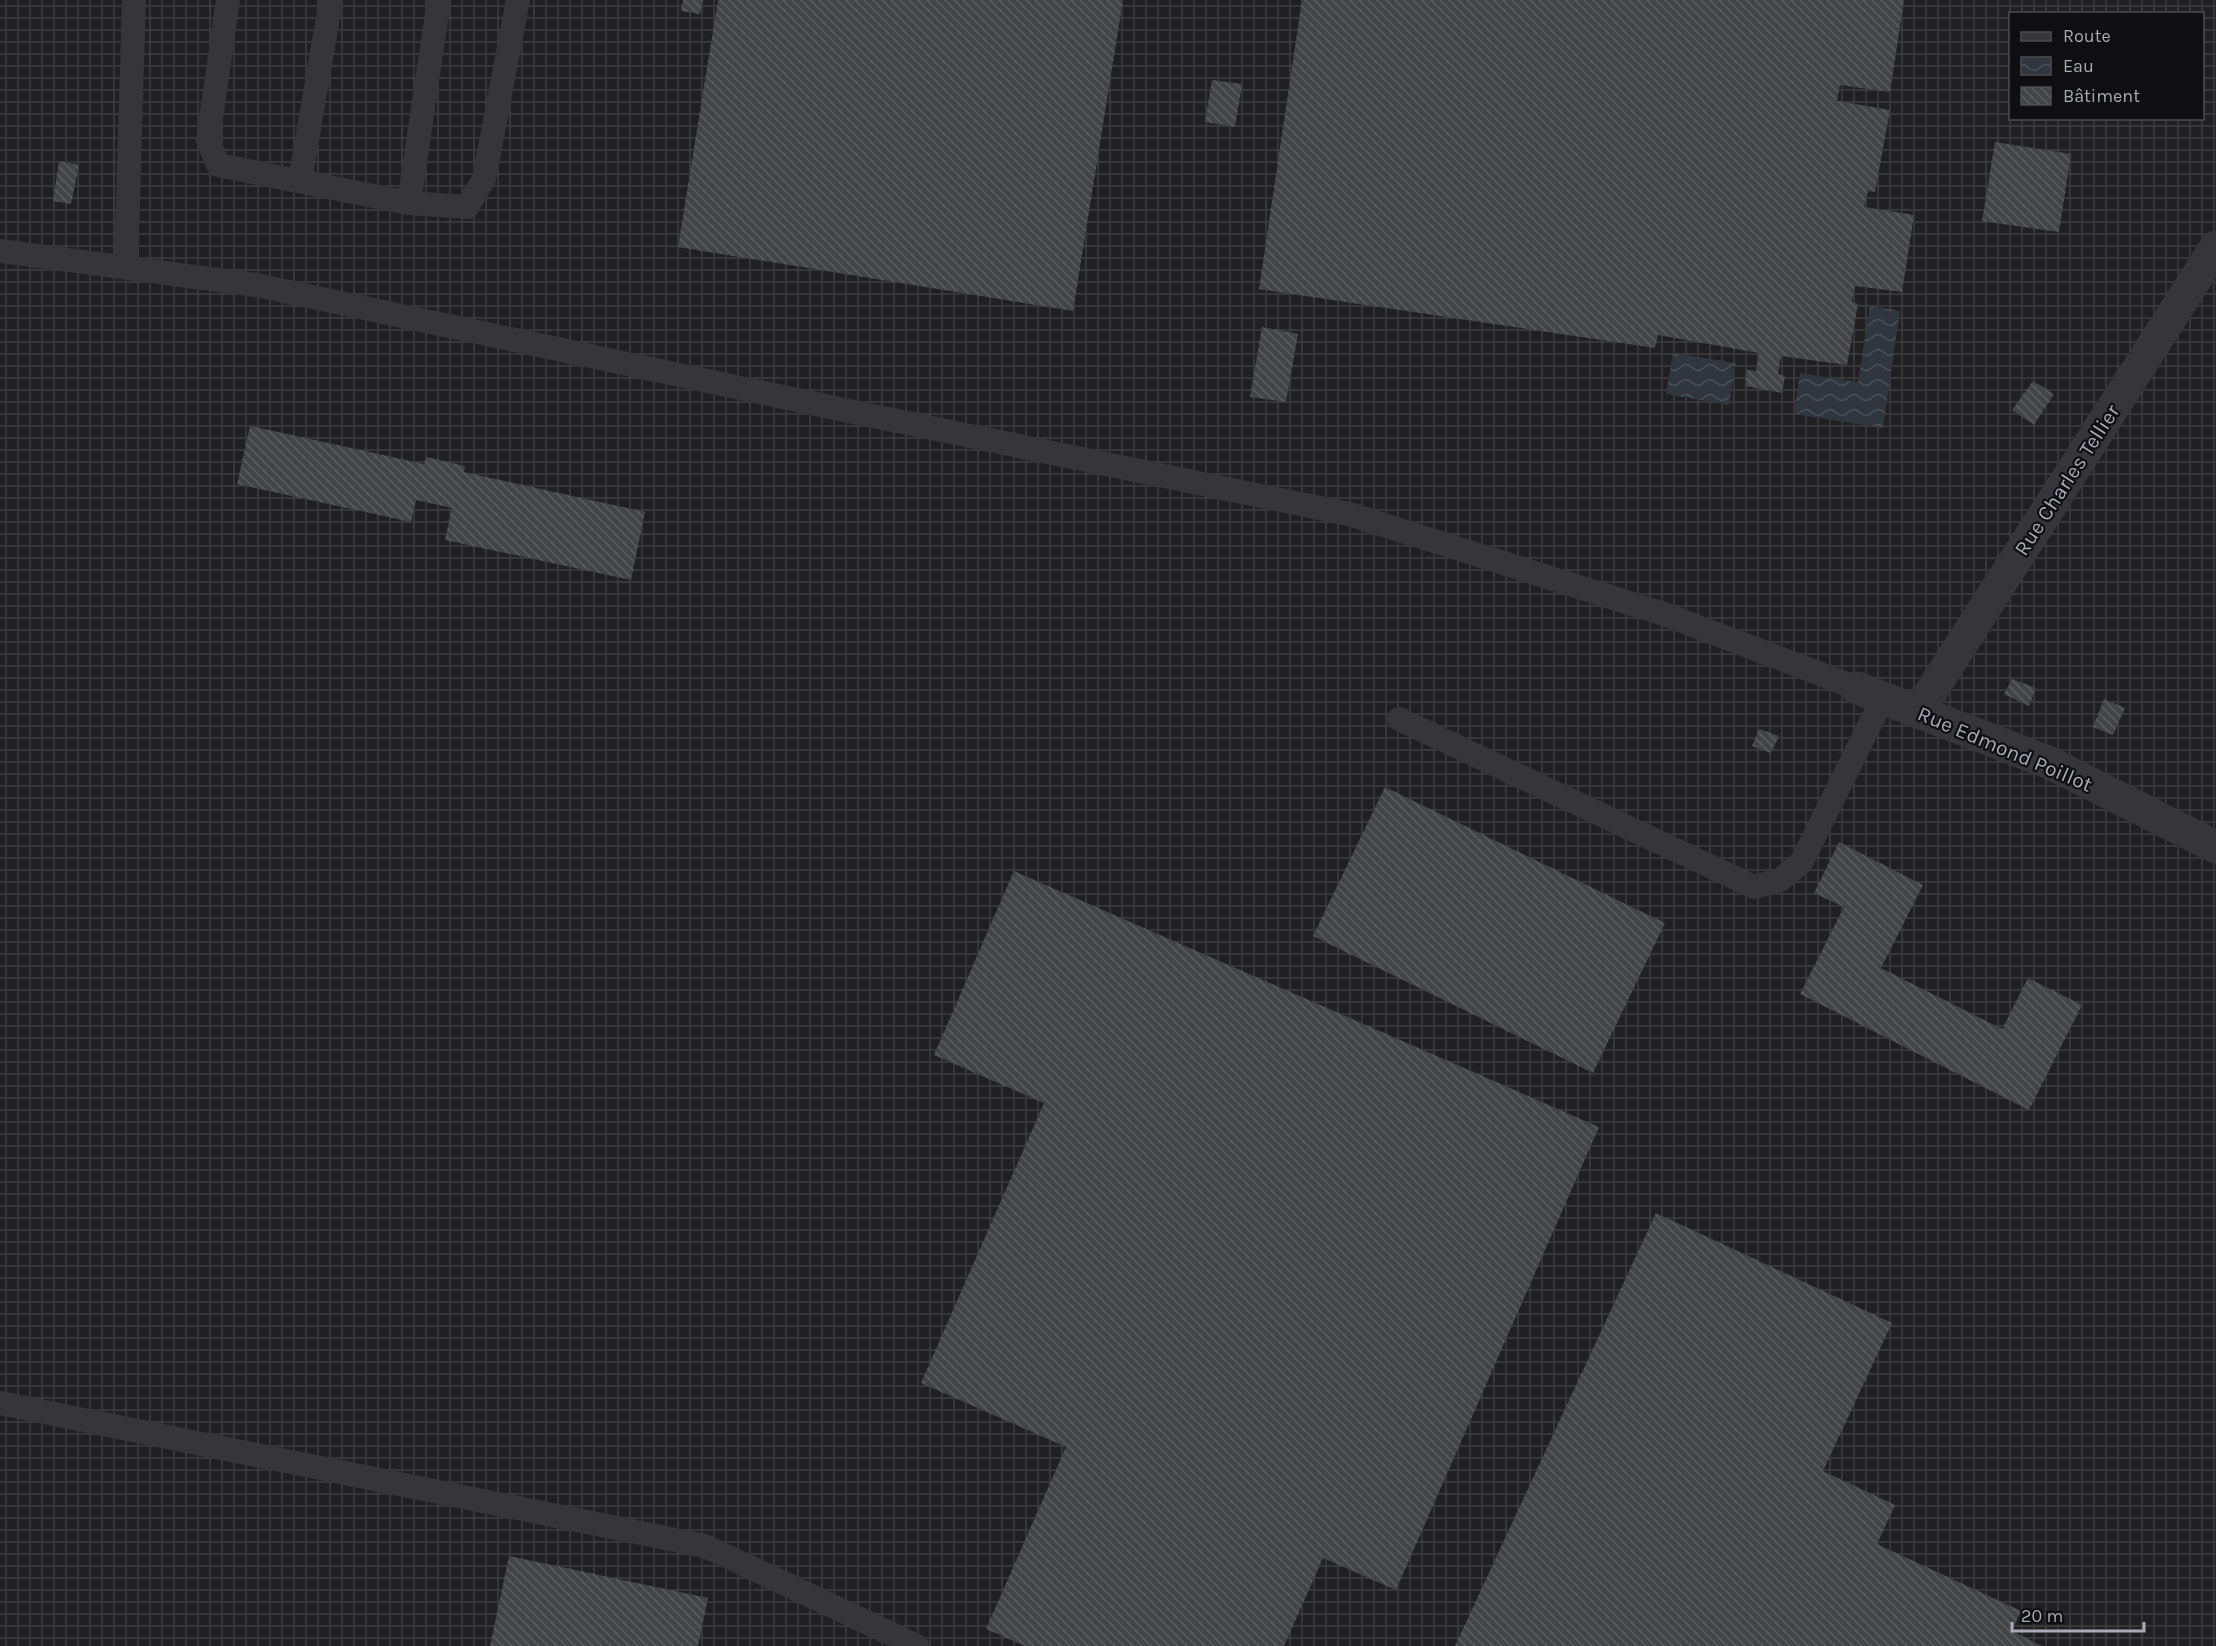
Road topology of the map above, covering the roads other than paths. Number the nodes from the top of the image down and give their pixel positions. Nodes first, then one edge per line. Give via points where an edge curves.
1 (134, 0) edge
2 (228, 0) edge
3 (331, 0) edge
4 (439, 0) edge
5 (518, 0) edge
6 (300, 181) junction
7 (410, 203) junction
8 (2216, 248) edge
9 (0, 252) edge
10 (126, 268) junction
11 (1870, 693) junction
12 (1918, 712) junction
13 (1399, 719) dead end
14 (2216, 847) edge
15 (0, 1403) edge
16 (916, 1646) edge

1 - 10 lane
2 - 6 lane via 208,140 218,165
3 - 6 lane
4 - 7 lane
5 - 7 lane via 484,179 467,207
6 - 7 lane
8 - 12 street, Rue Charles Tellier
9 - 10 lane
10 - 11 lane via 256,285 1349,514 1664,614
11 - 12 street, Rue Edmond Poillot
11 - 13 lane via 1801,863 1780,880 1754,887
12 - 14 street, Rue Edmond Poillot via 2050,763
15 - 16 lane via 705,1546

